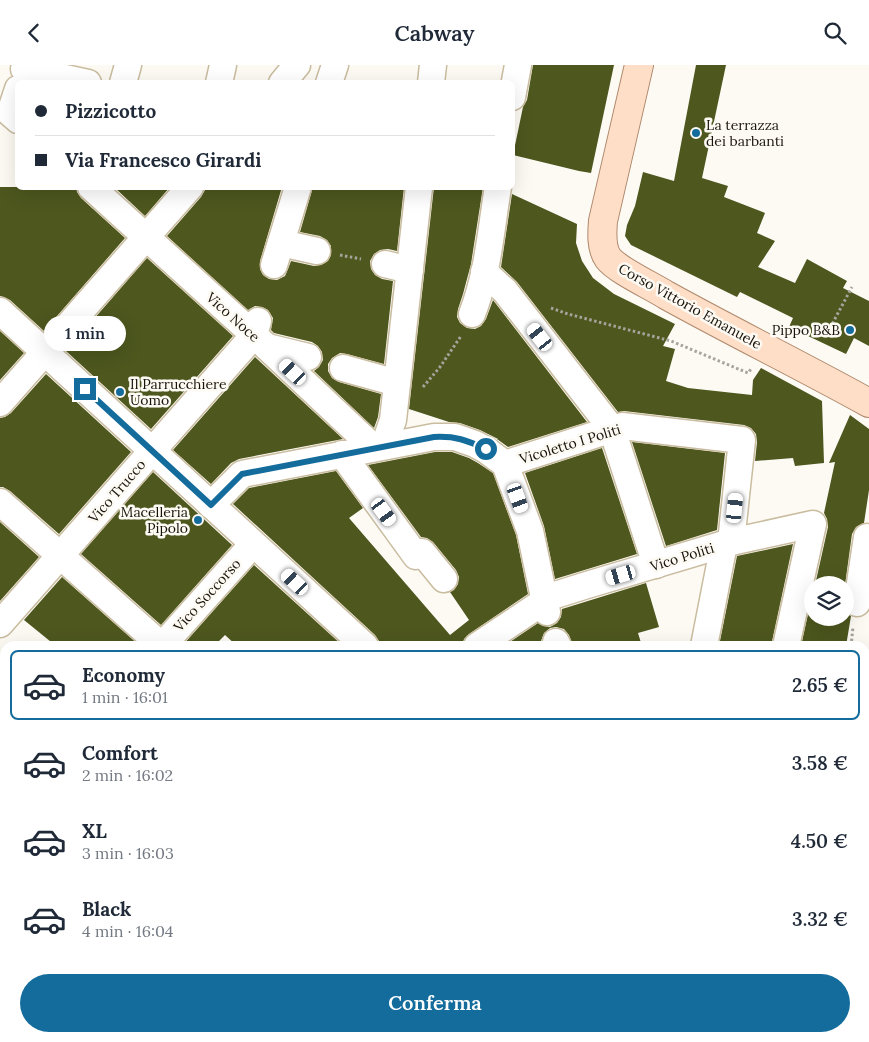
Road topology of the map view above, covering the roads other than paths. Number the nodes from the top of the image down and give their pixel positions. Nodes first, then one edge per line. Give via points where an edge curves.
1 (128, 65) edge
2 (223, 65) edge
3 (297, 65) edge
4 (335, 65) edge
5 (432, 65) edge
6 (518, 65) edge
7 (639, 65) edge
8 (22, 77) edge
9 (55, 80) edge
10 (124, 80) edge
11 (220, 80) edge
12 (284, 80) edge
13 (330, 80) edge
14 (430, 80) edge
15 (515, 81) edge
16 (15, 98) edge
17 (15, 117) edge
18 (94, 190) edge
19 (187, 190) edge
20 (297, 190) edge
21 (418, 190) edge
22 (498, 190) edge
23 (146, 237) junction
24 (317, 251) road end
25 (484, 273) junction
26 (0, 311) edge
27 (472, 313) road end
28 (259, 334) junction
29 (45, 352) junction
30 (308, 357) dead end
31 (343, 368) dead end
32 (406, 390) junction
33 (867, 399) edge
34 (0, 403) edge
35 (612, 429) junction
36 (379, 447) junction
37 (152, 451) junction
38 (342, 454) junction
39 (505, 464) junction
40 (0, 502) edge
41 (211, 505) junction
42 (867, 537) dead end
43 (727, 543) junction
44 (253, 544) junction
45 (60, 555) junction
46 (656, 565) junction
47 (444, 579) dead end
48 (857, 603) dead end
49 (546, 607) junction
50 (0, 625) edge
51 (156, 641) edge
52 (166, 641) edge
53 (360, 641) edge
54 (486, 641) edge
55 (705, 641) edge
56 (787, 641) edge

1 - 10 street
2 - 11 street
3 - 12 street
4 - 13 street
5 - 14 street
6 - 15 street
7 - 33 main road, Corso Vittorio Emanuele via 603,221 602,241 609,259 689,307
8 - 9 street
16 - 17 street via 10,113
18 - 23 street, Vico Noce
19 - 23 street
20 - 24 street via 278,254
21 - 32 street via 398,267
22 - 25 street
23 - 28 street, Vico Noce
23 - 29 street
25 - 27 street
25 - 35 street via 505,291
26 - 29 street
28 - 30 street
28 - 36 street, Vico Noce
28 - 37 street, Vico Trucco
29 - 34 street
29 - 37 street
31 - 32 street
32 - 36 street
35 - 39 street, Vicoletto I Politi
35 - 43 street, Vicoletto I Politi via 622,426 742,440
35 - 46 street
36 - 38 street
36 - 39 street via 434,437 455,437 486,449
37 - 41 street
37 - 45 street, Vico Trucco
38 - 41 street via 242,474
38 - 47 street via 416,556 422,552
39 - 49 street via 530,531
40 - 45 street
41 - 44 street
42 - 48 street
43 - 46 street, Vico Politi
43 - 55 street, Vicoletto I Politi
43 - 56 street, Vico Politi via 813,524
44 - 52 street, Vico Soccorso
44 - 53 street
45 - 50 street, Vico Trucco
45 - 51 street
46 - 49 street, Vico Politi via 552,596
49 - 54 street, Vico Politi

